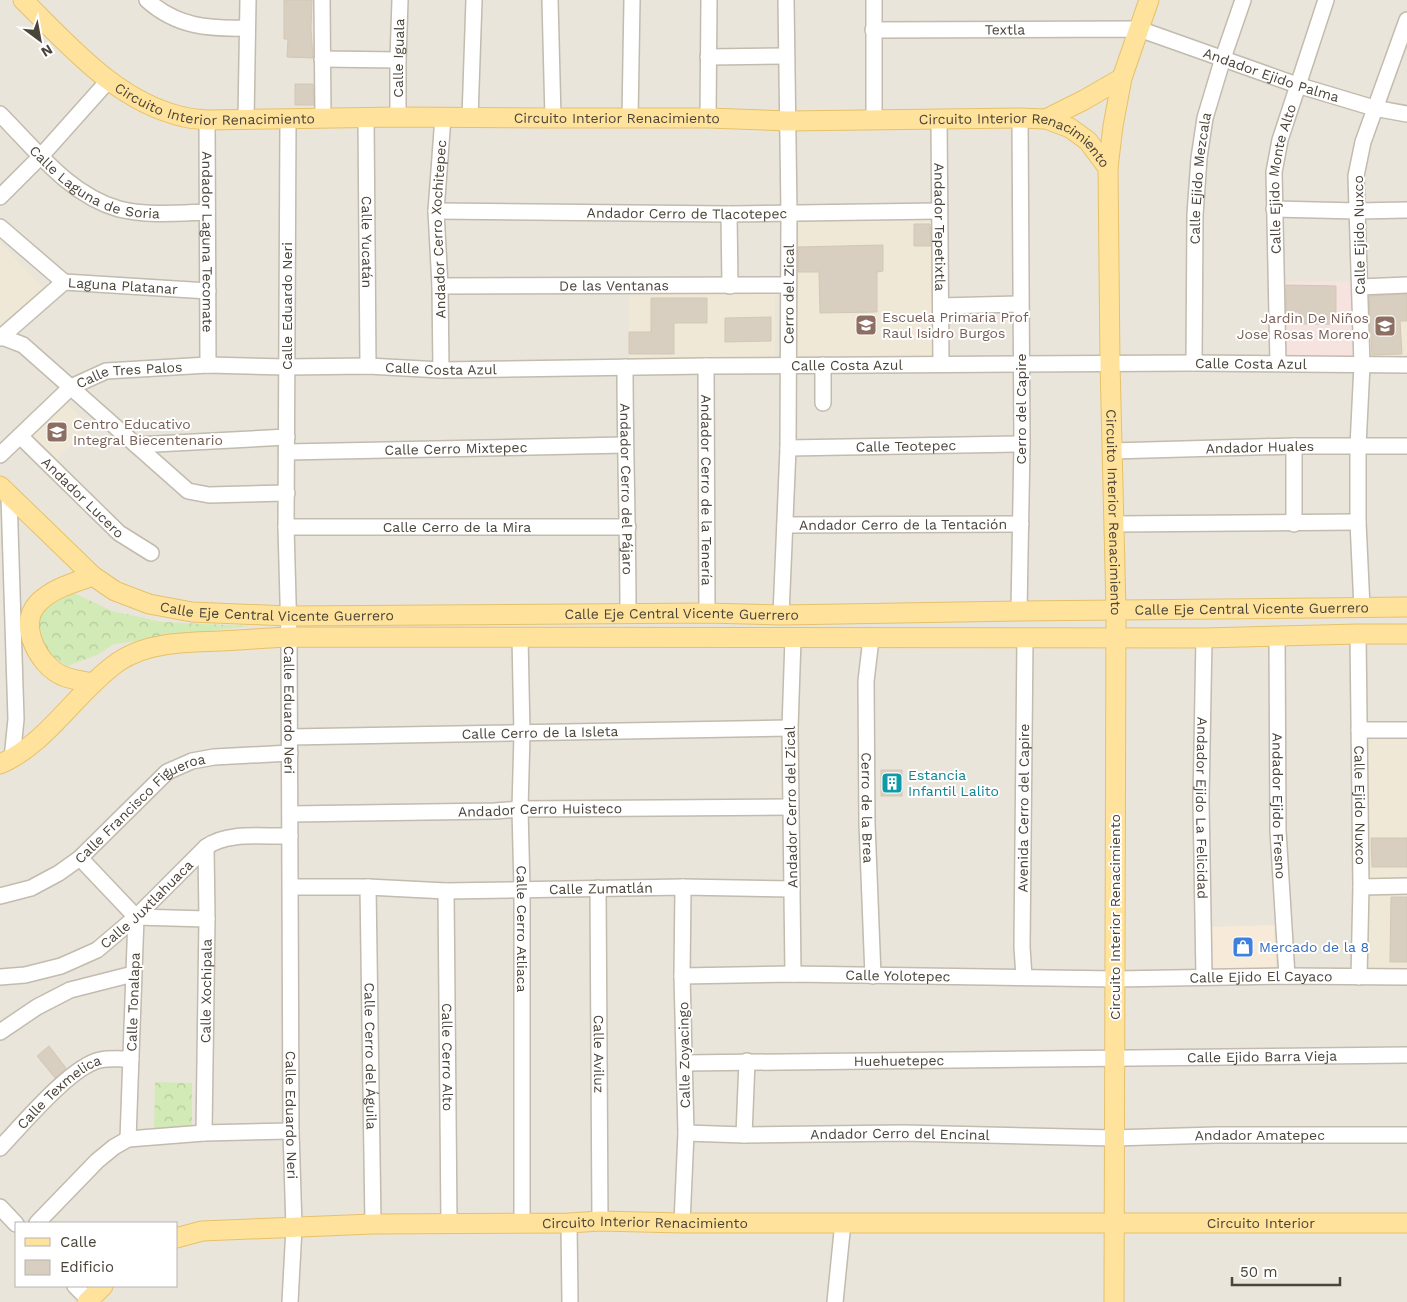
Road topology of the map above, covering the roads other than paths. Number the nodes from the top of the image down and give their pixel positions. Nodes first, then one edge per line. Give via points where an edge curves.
1 (23, 0) edge
2 (147, 0) edge
3 (248, 0) edge
4 (322, 0) edge
5 (400, 0) edge
6 (474, 0) edge
7 (550, 0) edge
8 (632, 0) edge
9 (710, 0) edge
10 (786, 0) edge
11 (874, 0) edge
12 (1149, 0) edge
13 (1243, 0) edge
14 (1326, 0) edge
15 (1407, 21) edge
16 (248, 28) junction
17 (1139, 29) junction
18 (873, 30) junction
19 (786, 56) junction
20 (708, 57) junction
21 (1223, 58) junction
22 (322, 59) junction
23 (398, 60) junction
24 (1122, 78) junction
25 (108, 81) junction
26 (1297, 85) junction
27 (1374, 108) junction
28 (0, 114) edge
29 (1407, 114) edge
30 (398, 117) junction
31 (443, 117) junction
32 (323, 118) junction
33 (366, 118) junction
34 (470, 118) junction
35 (553, 118) junction
36 (630, 118) junction
37 (708, 118) junction
38 (1020, 118) junction
39 (1046, 118) junction
40 (246, 119) junction
41 (288, 119) junction
42 (874, 119) junction
43 (939, 119) junction
44 (207, 120) junction
45 (788, 121) junction
46 (41, 156) junction
47 (1108, 168) junction
48 (0, 197) edge
49 (1274, 209) junction
50 (1407, 210) edge
51 (436, 211) junction
52 (939, 211) junction
53 (1356, 211) junction
54 (207, 212) junction
55 (788, 213) junction
56 (729, 214) junction
57 (0, 227) edge
58 (64, 282) junction
59 (788, 285) junction
60 (1407, 285) edge
61 (440, 286) junction
62 (730, 286) junction
63 (1360, 286) junction
64 (208, 291) junction
65 (1020, 304) junction
66 (941, 306) junction
67 (1, 338) edge
68 (1110, 363) junction
69 (1194, 363) junction
70 (941, 364) junction
71 (1021, 364) junction
72 (1278, 364) junction
73 (1362, 364) junction
74 (208, 365) junction
75 (789, 365) junction
76 (823, 365) junction
77 (1407, 365) edge
78 (368, 366) junction
79 (706, 366) junction
80 (286, 367) junction
81 (625, 367) junction
82 (441, 370) junction
83 (71, 387) junction
84 (823, 403) dead end
85 (20, 436) junction
86 (287, 444) junction
87 (1022, 444) junction
88 (136, 445) junction
89 (625, 445) junction
90 (1294, 446) junction
91 (1358, 446) junction
92 (1407, 446) edge
93 (788, 448) junction
94 (1112, 451) junction
95 (0, 455) edge
96 (5, 491) edge
97 (287, 492) junction
98 (1358, 522) junction
99 (1021, 524) junction
100 (1114, 524) junction
101 (1294, 524) junction
102 (785, 525) junction
103 (286, 527) junction
104 (628, 527) junction
105 (151, 553) dead end
106 (93, 576) junction
107 (1362, 608) junction
108 (1407, 608) edge
109 (1019, 610) junction
110 (1116, 610) junction
111 (707, 612) junction
112 (628, 613) junction
113 (781, 615) junction
114 (288, 616) junction
115 (1358, 634) junction
116 (1407, 634) edge
117 (1278, 636) junction
118 (289, 637) junction
119 (520, 637) junction
120 (1025, 638) junction
121 (1116, 638) junction
122 (1204, 638) junction
123 (793, 639) junction
124 (871, 639) junction
125 (93, 683) junction
126 (790, 728) junction
127 (1359, 730) junction
128 (1407, 730) edge
129 (522, 734) junction
130 (290, 737) junction
131 (290, 753) junction
132 (6, 762) edge
133 (790, 807) junction
134 (520, 809) junction
135 (290, 814) junction
136 (290, 836) junction
137 (206, 847) junction
138 (80, 858) junction
139 (1407, 886) edge
140 (290, 887) junction
141 (368, 887) junction
142 (683, 887) junction
143 (1361, 887) junction
144 (598, 888) junction
145 (522, 889) junction
146 (792, 889) junction
147 (446, 891) junction
148 (0, 896) edge
149 (136, 917) junction
150 (207, 919) junction
151 (134, 974) junction
152 (792, 974) junction
153 (0, 976) edge
154 (682, 976) junction
155 (874, 976) junction
156 (1288, 976) junction
157 (1024, 977) junction
158 (1204, 977) junction
159 (1359, 977) junction
160 (1407, 977) edge
161 (1115, 979) junction
162 (0, 1031) edge
163 (1407, 1055) edge
164 (1115, 1058) junction
165 (131, 1059) junction
166 (747, 1061) junction
167 (684, 1062) junction
168 (291, 1131) junction
169 (204, 1133) junction
170 (686, 1133) junction
171 (744, 1135) junction
172 (1407, 1135) edge
173 (1113, 1138) junction
174 (128, 1139) junction
175 (2, 1142) edge
176 (0, 1207) edge
177 (600, 1221) junction
178 (37, 1222) edge
179 (843, 1222) junction
180 (1114, 1222) junction
181 (15, 1223) edge
182 (449, 1223) junction
183 (522, 1223) junction
184 (569, 1223) junction
185 (682, 1223) junction
186 (1407, 1223) edge
187 (373, 1224) junction
188 (294, 1228) junction
189 (178, 1237) edge
190 (76, 1287) edge
191 (103, 1287) edge
192 (88, 1301) edge
193 (290, 1302) edge
194 (570, 1302) edge
195 (835, 1302) edge
196 (1114, 1302) edge

1 - 25 main road, Circuito Interior Renacimiento
2 - 16 street via 170,17 189,24 214,29
3 - 16 street
4 - 22 street
5 - 23 street, Calle Iguala
6 - 34 street
7 - 35 street
8 - 36 street
9 - 20 street
10 - 19 street, Cerro del Zical
11 - 18 street
12 - 17 main road
13 - 21 street, Calle Ejido Mezcala
14 - 26 street, Calle Ejido Monte Alto
15 - 27 street, Calle Ejido Nuxco
16 - 40 street
17 - 18 street, Textla
17 - 21 street, Andador Ejido Palma
17 - 24 main road
18 - 42 street
19 - 20 street
19 - 45 street, Cerro del Zical
20 - 37 street
21 - 26 street, Andador Ejido Palma
21 - 69 street, Calle Ejido Mezcala via 1205,118 1199,158 1195,215
22 - 23 street
22 - 32 street
23 - 30 street, Calle Iguala
24 - 39 main road
24 - 47 main road
25 - 44 main road, Circuito Interior Renacimiento via 157,108 184,118
25 - 46 street
26 - 27 street, Andador Ejido Palma
26 - 49 street, Calle Ejido Monte Alto via 1274,172
27 - 29 street, Andador Ejido Palma
27 - 53 street, Calle Ejido Nuxco via 1356,176
28 - 46 street, Calle Laguna de Soria
30 - 31 main road, Circuito Interior Renacimiento
30 - 33 main road, Circuito Interior Renacimiento
31 - 34 main road, Circuito Interior Renacimiento
31 - 51 street, Andador Cerro Xochitepec
32 - 33 main road, Circuito Interior Renacimiento
32 - 41 main road, Circuito Interior Renacimiento
33 - 78 street, Calle Yucatán
34 - 35 main road, Circuito Interior Renacimiento
35 - 36 main road, Circuito Interior Renacimiento
36 - 37 main road, Circuito Interior Renacimiento
37 - 45 main road, Circuito Interior Renacimiento
38 - 39 main road, Circuito Interior Renacimiento
38 - 43 main road, Circuito Interior Renacimiento
38 - 65 street, Cerro del Capire
39 - 47 main road, Circuito Interior Renacimiento via 1070,128 1088,141
40 - 41 main road, Circuito Interior Renacimiento
40 - 44 main road, Circuito Interior Renacimiento
41 - 80 street, Calle Eduardo Neri
42 - 43 main road, Circuito Interior Renacimiento
42 - 45 main road, Circuito Interior Renacimiento
43 - 52 street, Andador Tepetixtla
44 - 54 street, Andador Laguna Tecomate
45 - 55 street, Cerro del Zical
46 - 48 street
46 - 54 street, Calle Laguna de Soria via 61,177 97,201 120,209 148,213
47 - 68 main road, Circuito Interior Renacimiento
49 - 53 street
49 - 72 street, Calle Ejido Monte Alto
50 - 53 street
51 - 56 street, Andador Cerro de Tlacotepec
51 - 61 street, Andador Cerro Xochitepec
52 - 55 street, Andador Cerro de Tlacotepec
52 - 66 street, Andador Tepetixtla
53 - 63 street, Calle Ejido Nuxco
54 - 64 street, Andador Laguna Tecomate
55 - 56 street, Andador Cerro de Tlacotepec
55 - 59 street, Cerro del Zical
56 - 62 street
57 - 58 street
58 - 64 street, Laguna Platanar
58 - 67 street, Laguna Platanar
59 - 62 street, De las Ventanas
59 - 75 street, Cerro del Zical
60 - 63 street
61 - 62 street, De las Ventanas
61 - 82 street, Andador Cerro Xochitepec
63 - 73 street, Calle Ejido Nuxco
64 - 74 street, Andador Laguna Tecomate
65 - 66 street
65 - 71 street, Cerro del Capire
66 - 70 street, Andador Tepetixtla
67 - 83 street via 23,345
68 - 69 street, Calle Costa Azul
68 - 71 street, Calle Costa Azul
68 - 94 main road, Circuito Interior Renacimiento
69 - 72 street, Calle Costa Azul
70 - 71 street, Calle Costa Azul
70 - 76 street, Calle Costa Azul
71 - 87 street, Cerro del Capire
72 - 73 street, Calle Costa Azul
73 - 77 street, Calle Costa Azul
73 - 91 street, Calle Ejido Nuxco
74 - 80 street, Calle Tres Palos
74 - 83 street, Calle Tres Palos via 106,371
75 - 76 street, Calle Costa Azul
75 - 79 street, Calle Costa Azul
75 - 93 street, Cerro del Zical
76 - 84 street
78 - 80 street, Calle Costa Azul
78 - 82 street, Calle Costa Azul
79 - 81 street, Calle Costa Azul
79 - 111 street, Andador Cerro de la Tenería
80 - 86 street, Calle Eduardo Neri
81 - 82 street, Calle Costa Azul
81 - 89 street, Andador Cerro del Pájaro
83 - 85 street, Calle Tres Palos
83 - 88 street
85 - 95 street, Calle Tres Palos
85 - 105 street, Andador Lucero via 119,533
86 - 88 street, Calle Cerro Mixtepec
86 - 89 street, Calle Cerro Mixtepec
86 - 97 street, Calle Eduardo Neri
87 - 93 street, Calle Teotepec
87 - 99 street, Cerro del Capire
88 - 97 street via 188,491 209,495
89 - 104 street, Andador Cerro del Pájaro
90 - 91 street, Andador Huales
90 - 94 street, Andador Huales
90 - 101 street
91 - 92 street, Andador Huales
91 - 98 street, Calle Ejido Nuxco
93 - 102 street, Cerro del Zical
94 - 100 main road, Circuito Interior Renacimiento
96 - 106 main road, Calle Eje Central Vicente Guerrero
96 - 132 street via 16,719
97 - 103 street, Calle Eduardo Neri
98 - 101 street
98 - 107 street, Calle Ejido Nuxco
99 - 102 street, Andador Cerro de la Tentación
99 - 109 street, Cerro del Capire
100 - 101 street
100 - 110 main road, Circuito Interior Renacimiento
102 - 113 street, Cerro del Zical
103 - 104 street, Calle Cerro de la Mira
103 - 114 street, Calle Eduardo Neri
104 - 112 street, Andador Cerro del Pájaro
106 - 114 main road, Calle Eje Central Vicente Guerrero via 115,591 149,604 192,612
106 - 125 main road via 57,588 37,604 31,617 30,634 48,666 62,676
107 - 108 main road, Calle Eje Central Vicente Guerrero
107 - 110 main road, Calle Eje Central Vicente Guerrero
109 - 110 main road, Calle Eje Central Vicente Guerrero
109 - 113 main road, Calle Eje Central Vicente Guerrero
110 - 121 main road, Circuito Interior Renacimiento
111 - 112 main road, Calle Eje Central Vicente Guerrero
111 - 113 main road, Calle Eje Central Vicente Guerrero
112 - 114 main road, Calle Eje Central Vicente Guerrero
114 - 118 street, Calle Eduardo Neri
115 - 116 main road, Calle Eje Central Vicente Guerrero
115 - 117 main road, Calle Eje Central Vicente Guerrero
115 - 127 street, Calle Ejido Nuxco
117 - 122 main road, Calle Eje Central Vicente Guerrero
117 - 156 street, Andador Ejido Fresno via 1278,840
118 - 119 main road, Calle Eje Central Vicente Guerrero
118 - 125 main road, Calle Eje Central Vicente Guerrero via 171,643 119,661
118 - 130 street, Calle Eduardo Neri
119 - 123 main road, Calle Eje Central Vicente Guerrero
119 - 129 street, Calle Cerro Atliaca
120 - 121 main road, Calle Eje Central Vicente Guerrero
120 - 124 main road, Calle Eje Central Vicente Guerrero
120 - 157 street, Avenida Cerro del Capire
121 - 122 main road, Calle Eje Central Vicente Guerrero
121 - 161 main road, Circuito Interior Renacimiento
122 - 158 street, Andador Ejido La Felicidad via 1201,800
123 - 124 main road, Calle Eje Central Vicente Guerrero
123 - 126 street, Andador Cerro del Zical
124 - 155 street, Cerro de la Brea via 866,681 866,824
125 - 132 main road, Calle Eje Central Vicente Guerrero via 46,731
126 - 129 street, Calle Cerro de la Isleta
126 - 133 street, Andador Cerro del Zical
127 - 128 street
127 - 143 street, Calle Ejido Nuxco
129 - 130 street, Calle Cerro de la Isleta
129 - 134 street, Calle Cerro Atliaca
130 - 131 street, Calle Eduardo Neri
131 - 135 street, Calle Eduardo Neri
131 - 138 street, Calle Francisco Figueroa via 214,757 192,761 167,772
133 - 134 street, Andador Cerro Huisteco
133 - 146 street, Andador Cerro del Zical
134 - 135 street, Andador Cerro Huisteco
134 - 145 street, Calle Cerro Atliaca
135 - 136 street, Calle Eduardo Neri
136 - 137 street, Calle Juxtlahuaca via 227,837
136 - 140 street, Calle Eduardo Neri
137 - 149 street, Calle Juxtlahuaca
137 - 150 street, Calle Xochipala
138 - 148 street, Calle Francisco Figueroa via 31,888
138 - 149 street
139 - 143 street
140 - 141 street, Calle Zumatlán
140 - 168 street, Calle Eduardo Neri
141 - 147 street, Calle Zumatlán
141 - 187 street, Calle Cerro del Águila
142 - 144 street, Calle Zumatlán
142 - 146 street, Calle Zumatlán
142 - 154 street, Calle Zoyacingo
143 - 159 street, Calle Ejido Nuxco
144 - 145 street, Calle Zumatlán
144 - 177 street, Calle Aviluz
145 - 147 street, Calle Zumatlán
145 - 183 street, Calle Cerro Atliaca
146 - 152 street, Andador Cerro del Zical
147 - 182 street, Calle Cerro Alto
149 - 150 street
149 - 151 street, Calle Tonalapa
149 - 153 street, Calle Juxtlahuaca via 97,950 61,966 25,975
150 - 169 street, Calle Xochipala
151 - 162 street via 70,990
151 - 165 street, Calle Tonalapa
152 - 154 street, Calle Yolotepec
152 - 155 street, Calle Yolotepec
154 - 167 street, Calle Zoyacingo
155 - 157 street, Calle Yolotepec
156 - 158 street, Calle Ejido El Cayaco
156 - 159 street, Calle Ejido El Cayaco
157 - 161 street, Calle Yolotepec
158 - 161 street, Calle Ejido El Cayaco
159 - 160 street, Calle Ejido El Cayaco
161 - 164 main road, Circuito Interior Renacimiento
163 - 164 street, Calle Ejido Barra Vieja
164 - 166 street, Huehuetepec
164 - 173 main road, Circuito Interior Renacimiento
165 - 174 street, Calle Tonalapa
165 - 175 street, Calle Texmelica via 100,1060 84,1067
166 - 167 street, Huehuetepec
166 - 171 street
167 - 170 street, Calle Zoyacingo
168 - 169 street
168 - 188 street, Calle Eduardo Neri
169 - 174 street
170 - 171 street, Andador Cerro del Encinal
170 - 185 street, Calle Zoyacingo
171 - 173 street, Andador Cerro del Encinal via 902,1133
172 - 173 street, Andador Amatepec via 1216,1134
173 - 180 main road, Circuito Interior Renacimiento
174 - 178 street via 97,1161
176 - 181 street
177 - 184 main road, Circuito Interior Renacimiento
177 - 185 main road, Circuito Interior Renacimiento
179 - 180 main road, Circuito Interior Renacimiento
179 - 185 main road, Circuito Interior Renacimiento
179 - 195 street
180 - 186 main road, Circuito Interior
180 - 196 main road, Circuito Interior Renacimiento
182 - 183 main road, Circuito Interior Renacimiento
182 - 187 main road, Circuito Interior Renacimiento
183 - 184 main road, Circuito Interior Renacimiento
184 - 194 street
187 - 188 main road, Circuito Interior Renacimiento
188 - 189 main road, Circuito Interior Renacimiento via 202,1231
188 - 193 street, Calle Eduardo Neri
190 - 192 street
191 - 192 main road

